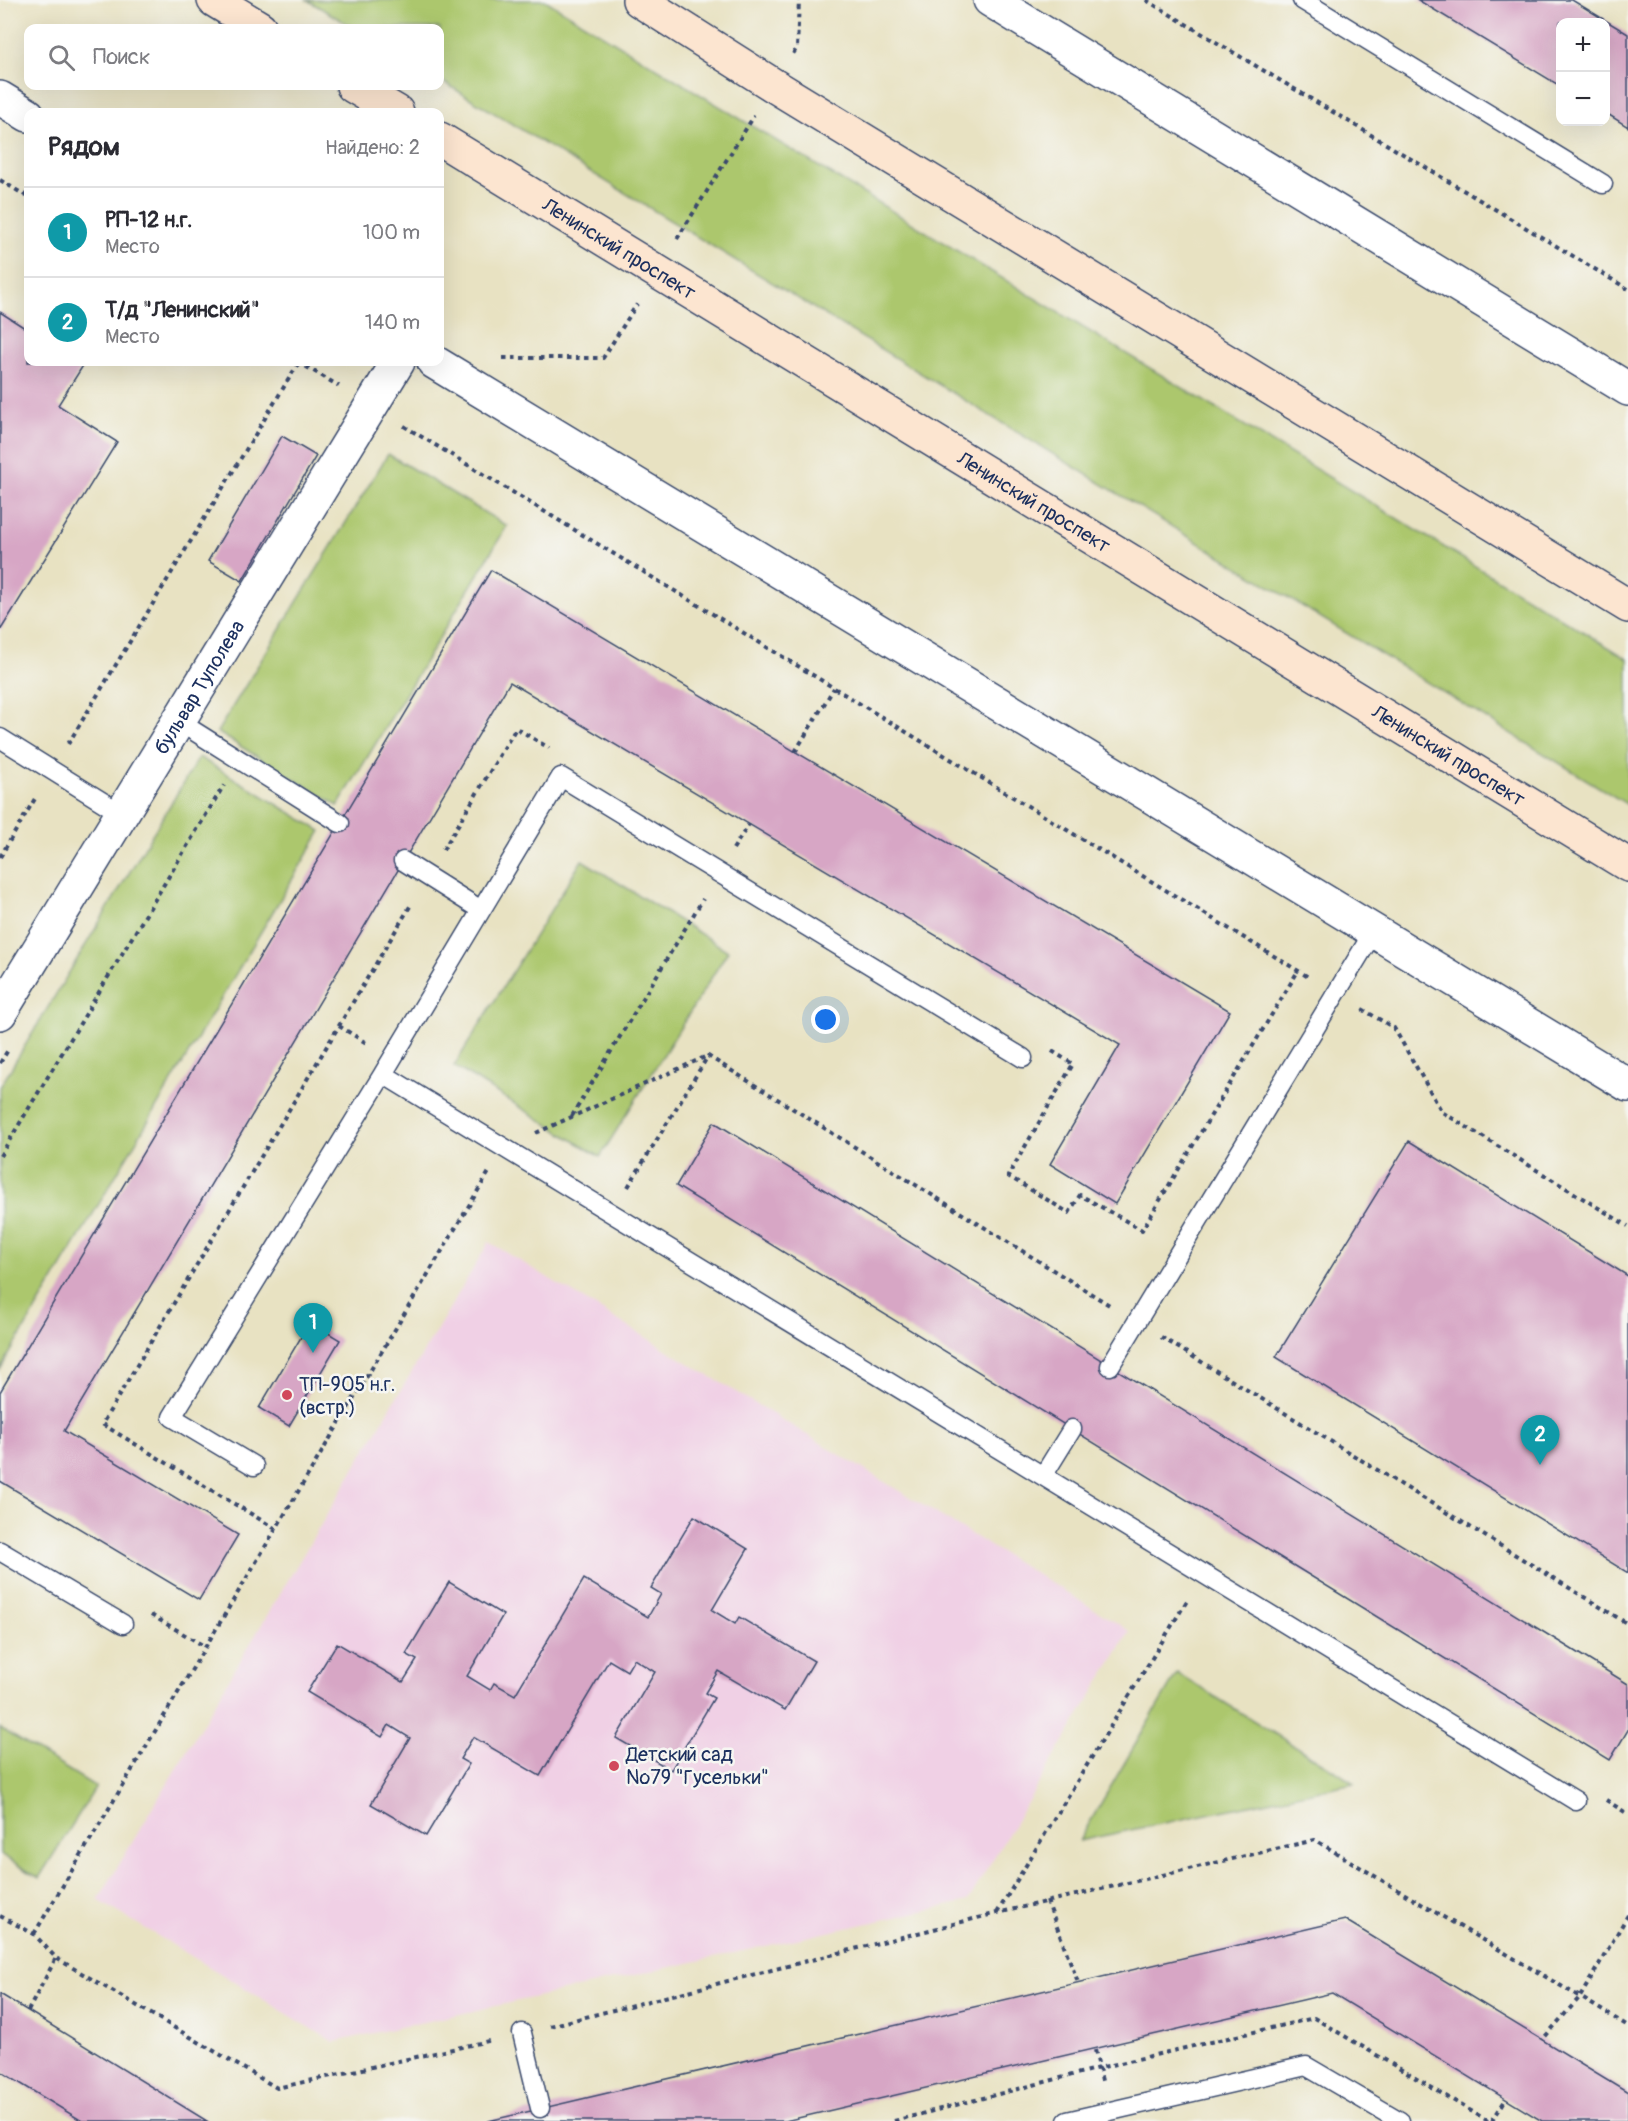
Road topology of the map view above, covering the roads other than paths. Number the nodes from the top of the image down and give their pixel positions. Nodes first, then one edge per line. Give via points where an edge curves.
1 (214, 0) edge
2 (639, 0) edge
3 (990, 0) edge
4 (1302, 0) edge
5 (253, 24) edge
6 (360, 90) edge
7 (0, 98) edge
8 (390, 108) edge
9 (24, 113) edge
10 (444, 141) edge
11 (1603, 184) dead end
12 (396, 366) edge
13 (441, 366) edge
14 (1628, 388) edge
15 (1628, 606) edge
16 (178, 721) junction
17 (0, 738) edge
18 (122, 814) junction
19 (340, 823) dead end
20 (404, 861) dead end
21 (1628, 865) edge
22 (481, 910) junction
23 (1374, 931) junction
24 (0, 1012) edge
25 (1023, 1058) dead end
26 (383, 1074) junction
27 (1628, 1085) edge
28 (1110, 1366) dead end
29 (1072, 1429) dead end
30 (254, 1466) dead end
31 (1043, 1476) junction
32 (0, 1551) edge
33 (123, 1624) dead end
34 (1576, 1801) dead end
35 (522, 2033) road end
36 (540, 2108) dead end
37 (1067, 2121) edge
38 (1400, 2121) edge

1 - 5 main road
2 - 15 main road via 793,98
3 - 14 street
4 - 11 lane
6 - 8 main road
7 - 9 street
10 - 21 main road, Ленинский проспект
12 - 16 street, бульвар Туполева
13 - 23 street
16 - 18 street, бульвар Туполева
16 - 19 lane
17 - 18 lane
18 - 24 street, бульвар Туполева
20 - 22 lane
22 - 25 lane via 561,777
22 - 26 lane
23 - 27 street
23 - 28 lane
26 - 30 lane via 172,1417
26 - 31 lane
29 - 31 lane
31 - 34 lane
32 - 33 lane
35 - 36 lane
37 - 38 lane via 1306,2066

